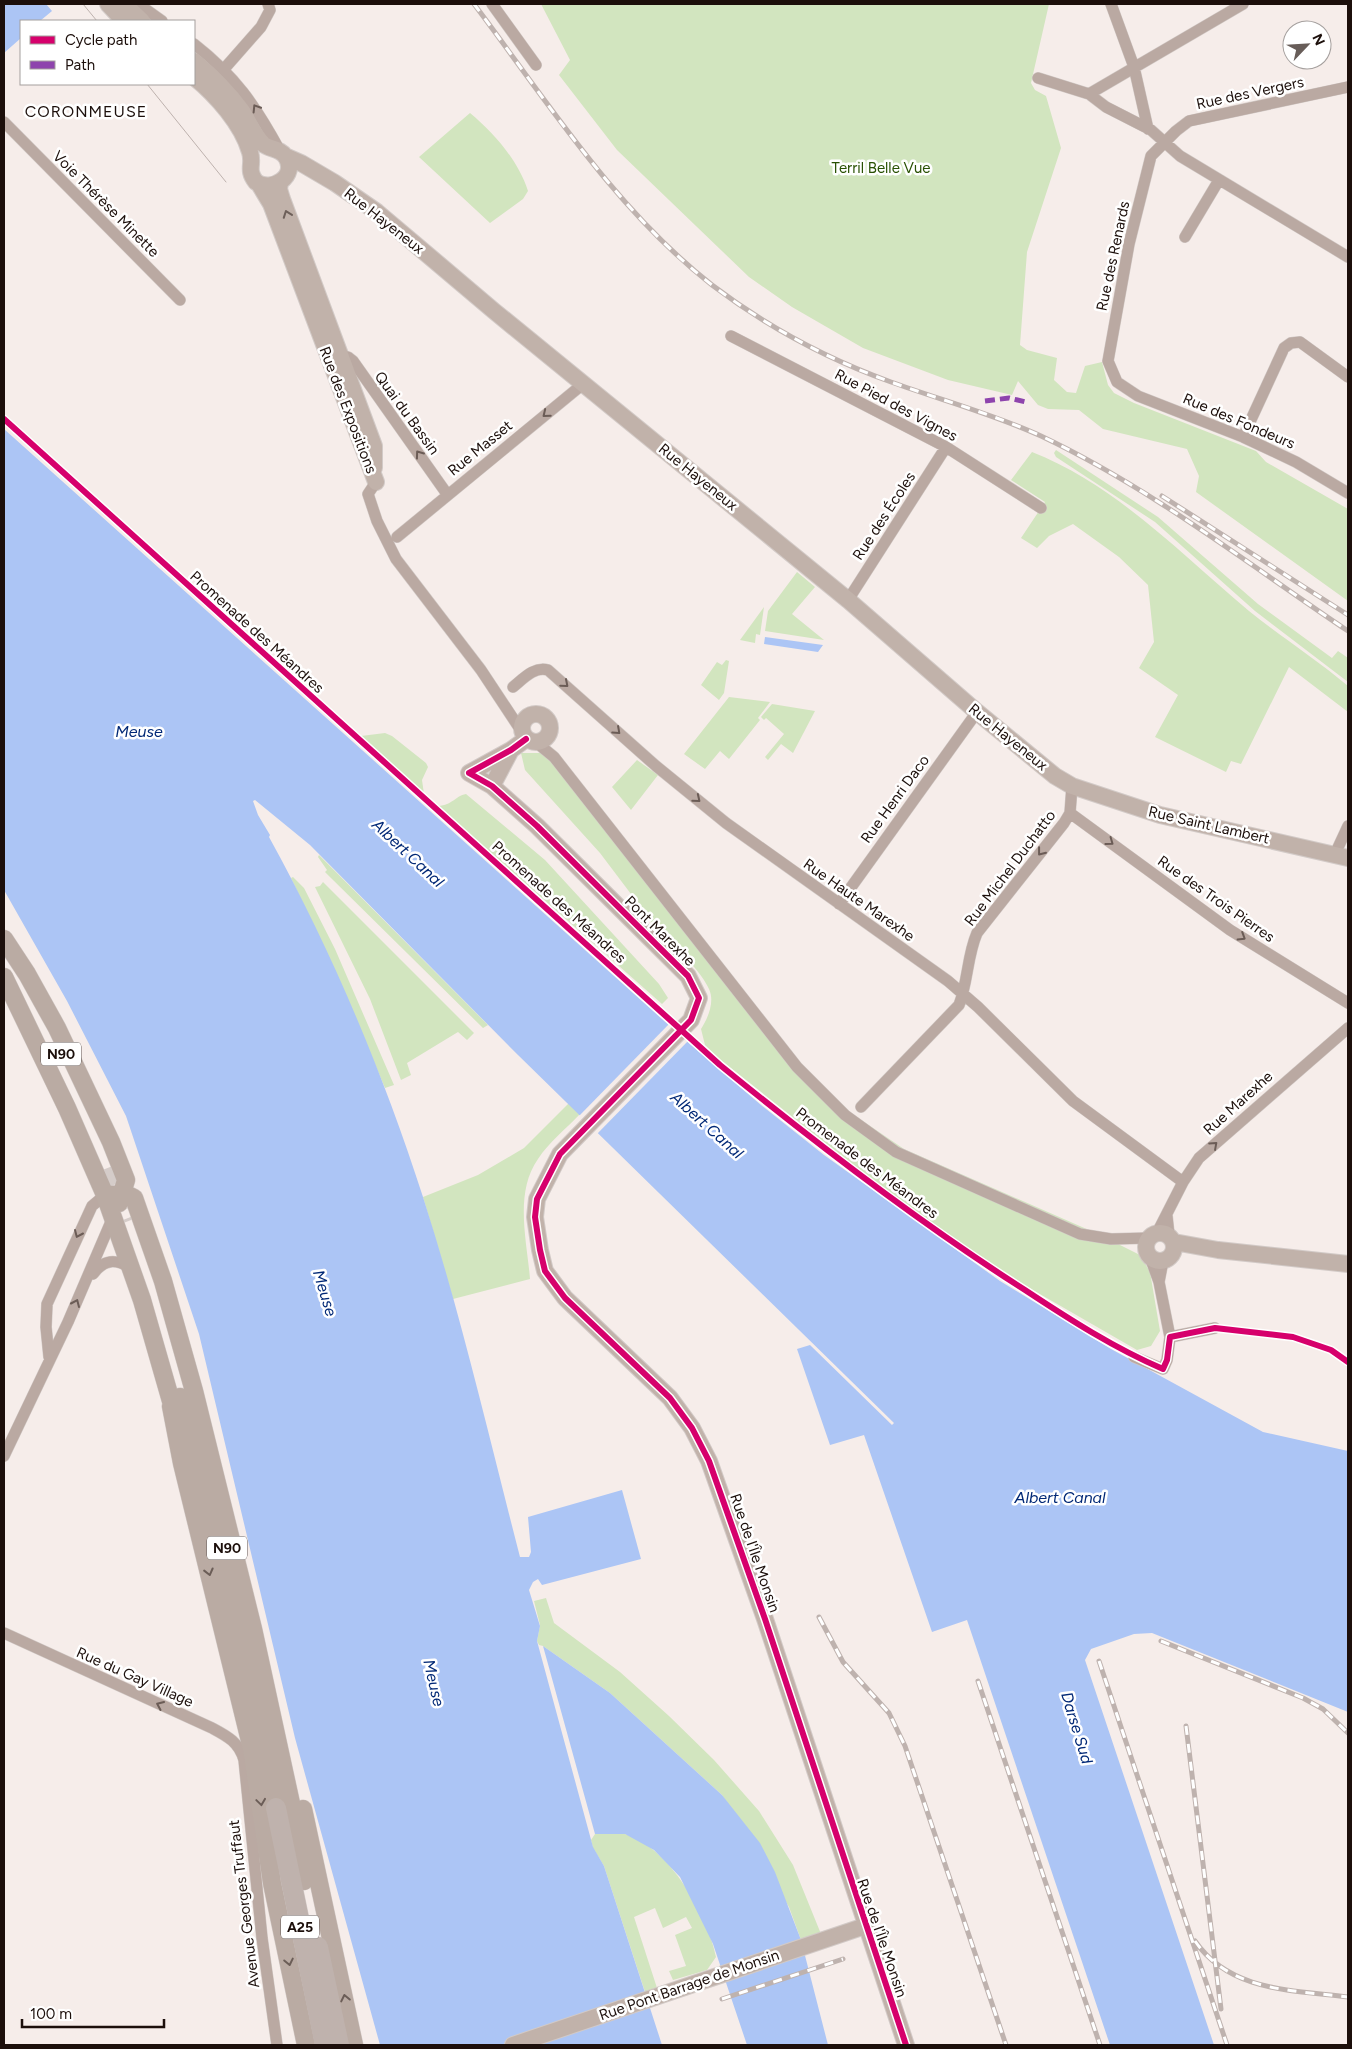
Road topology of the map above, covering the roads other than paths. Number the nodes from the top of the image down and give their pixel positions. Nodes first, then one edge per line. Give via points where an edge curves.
1 (108, 4) edge
2 (268, 4) edge
3 (492, 4) edge
4 (1111, 4) edge
5 (1243, 4) edge
6 (130, 14) edge
7 (161, 20) edge
8 (195, 45) edge
9 (195, 62) edge
10 (536, 65) dead end
11 (1134, 67) junction
12 (224, 69) junction
13 (195, 78) edge
14 (1038, 78) dead end
15 (1348, 87) edge
16 (1089, 94) junction
17 (6, 126) edge
18 (1148, 129) junction
19 (1165, 142) junction
20 (278, 151) junction
21 (251, 160) junction
22 (319, 174) junction
23 (1219, 180) junction
24 (282, 181) junction
25 (259, 184) junction
26 (1185, 237) dead end
27 (1348, 257) edge
28 (180, 300) dead end
29 (731, 336) dead end
30 (339, 354) junction
31 (1348, 377) edge
32 (1116, 382) joint
33 (583, 384) junction
34 (1243, 437) junction
35 (946, 447) junction
36 (376, 482) junction
37 (1348, 493) edge
38 (447, 494) junction
39 (1041, 508) dead end
40 (397, 537) dead end
41 (848, 600) junction
42 (513, 687) dead end
43 (977, 712) junction
44 (528, 738) junction
45 (511, 750) junction
46 (492, 786) junction
47 (1072, 786) junction
48 (1070, 813) junction
49 (1348, 826) edge
50 (1341, 856) edge
51 (839, 904) junction
52 (4, 939) edge
53 (4, 946) edge
54 (4, 964) edge
55 (4, 977) edge
56 (4, 989) edge
57 (963, 994) junction
58 (1348, 1003) edge
59 (24, 1020) junction
60 (1348, 1028) edge
61 (861, 1107) dead end
62 (585, 1129) joint
63 (1183, 1182) junction
64 (113, 1194) junction
65 (124, 1220) junction
66 (1162, 1237) junction
67 (1157, 1259) junction
68 (1348, 1264) edge
69 (132, 1269) junction
70 (85, 1284) junction
71 (1215, 1328) dead end
72 (1170, 1337) junction
73 (1134, 1357) dead end
74 (49, 1359) junction
75 (172, 1406) junction
76 (4, 1456) edge
77 (221, 1561) junction
78 (4, 1632) edge
79 (266, 1689) junction
80 (244, 1760) joint
81 (276, 1808) joint
82 (304, 1881) junction
83 (865, 1926) junction
84 (277, 2045) edge
85 (306, 2045) edge
86 (325, 2045) edge
87 (339, 2045) edge
88 (354, 2045) edge
89 (512, 2045) edge
90 (906, 2045) edge

1 - 6 street
2 - 12 street via 270,10 261,27
3 - 10 street
4 - 11 street
5 - 11 street
6 - 7 street via 141,6
8 - 12 street
9 - 20 street via 222,87 259,139
11 - 16 street
11 - 18 street
20 -> 12 street via 253,103
13 - 21 street via 230,117 250,151
14 - 16 street
15 - 19 street, Rue des Vergers via 1189,121
16 - 18 street via 1106,107
17 - 28 street, Voie Thérèse Minette
18 - 19 street
19 - 23 street via 1180,156
19 - 32 street, Rue des Renards via 1151,156 1130,244 1108,361
20 - 21 street via 261,149
20 - 22 street, Rue Hayeneux
20 - 24 street via 288,168
21 - 25 street via 251,175
22 - 24 street via 303,173
22 - 33 street, Rue Hayeneux via 376,212
23 - 26 street
23 - 27 street
24 - 25 street via 270,186
30 -> 24 street, Rue des Expositions via 282,199 279,189
25 - 36 street, Rue des Expositions via 271,204
29 - 35 street, Rue Pied des Vignes
30 - 36 street, Rue des Expositions via 374,446
38 -> 30 street, Quai du Bassin via 352,362
31 - 34 street via 1300,342 1291,343 1284,348
32 - 34 street, Rue des Fondeurs via 1138,396
33 -> 38 street, Rue Masset
33 - 41 street, Rue Hayeneux
34 - 37 street, Rue des Fondeurs via 1296,462
35 - 39 street, Rue Pied des Vignes
35 - 41 street, Rue des Écoles
36 - 44 street via 368,494 396,559 481,670
38 - 40 street, Rue Masset
41 - 43 street, Rue Hayeneux
42 -> 51 street, Rue Haute Marexhe via 541,668 548,670 726,823
43 - 47 street, Rue Hayeneux
43 - 51 street, Rue Henri Daco
44 - 45 street
44 - 66 street via 554,757 797,1066 845,1115 896,1152 1080,1234 1112,1239
45 - 46 street
45 - 46 street, Pont Marexhe via 469,773
46 - 62 street, Pont Marexhe via 688,976 696,990 696,1010 688,1023
47 - 48 street, Rue Michel Duchatto
47 - 50 street, Rue Saint Lambert via 1160,815
48 -> 57 street, Rue Michel Duchatto via 977,933 972,943
48 -> 58 street, Rue des Trois Pierres via 1230,930
49 - 50 street
51 - 57 street, Rue Haute Marexhe
52 - 64 main road via 39,994 91,1097 125,1176 125,1185
53 - 54 main road, N90 via 61,1054 109,1168 58,1063
55 - 59 main road
56 - 59 main road
57 - 61 street, Rue Michel Duchatto via 959,1005
57 - 63 street, Rue Haute Marexhe via 1073,1101
59 - 64 main road
63 -> 60 street, Rue Marexhe via 1199,1158
62 - 83 street, Rue de l'Île Monsin via 560,1154 538,1199 535,1217 545,1271 565,1298 670,1398 710,1461
63 - 66 street, Rue Marexhe via 1167,1216
64 - 65 main road
64 -> 74 street via 92,1206 47,1304
64 - 79 main road, N90 via 129,1194 134,1198 172,1311
65 - 69 main road
65 - 70 street
65 - 77 main road, N90 via 166,1342
65 - 82 main road, N90 via 172,1337 239,1596
66 - 67 street via 1146,1247
66 - 67 street via 1172,1256
66 - 68 street via 1218,1250
67 - 72 street
69 - 70 street via 119,1262 105,1262
69 - 75 main road
74 -> 70 street
71 - 72 street
72 - 73 street via 1163,1369
74 - 76 street
75 - 77 main road
75 -> 85 main road, N90 via 182,1463 252,1749 272,1882
77 - 81 main road, N90
80 -> 78 street, Rue du Gay Village via 234,1742 204,1725
79 - 82 main road, N90 via 300,1845
88 -> 79 main road, N90 via 313,1845 276,1713
80 - 84 street, Avenue Georges Truffaut
81 - 86 highway, A25
82 - 87 highway, A25
83 - 89 street, Rue Pont Barrage de Monsin
83 - 90 street, Rue de l'Île Monsin

